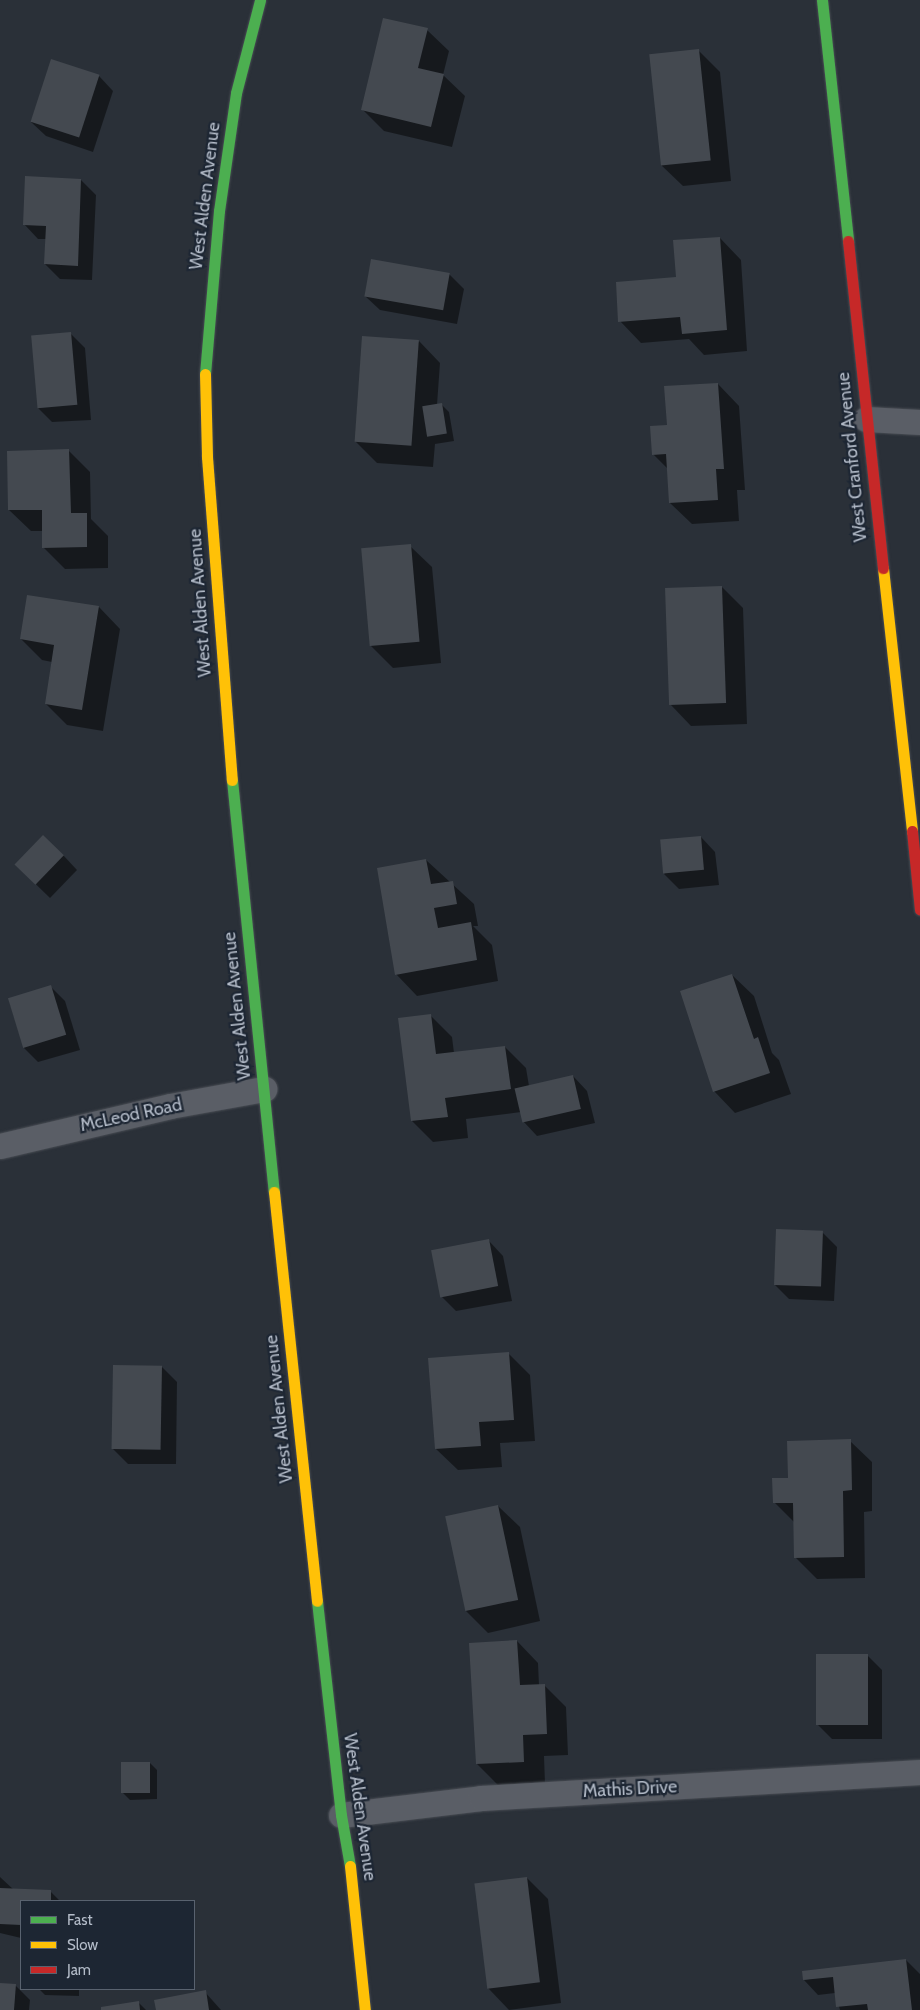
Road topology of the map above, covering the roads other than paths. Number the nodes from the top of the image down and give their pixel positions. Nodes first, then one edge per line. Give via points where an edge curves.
1 (260, 0) edge
2 (822, 0) edge
3 (866, 419) junction
4 (920, 422) edge
5 (920, 910) edge
6 (264, 1089) junction
7 (0, 1146) edge
8 (920, 1772) edge
9 (341, 1815) junction
10 (365, 2010) edge

1 - 6 street, West Alden Avenue via 236,93 219,211 205,360 207,457 234,807
2 - 3 street, West Cranford Avenue
3 - 4 street
3 - 5 street, West Cranford Avenue
6 - 7 street, McLeod Road via 160,1108
6 - 9 street, West Alden Avenue
8 - 9 street, Mathis Drive via 481,1798
9 - 10 street, West Alden Avenue via 356,1899

